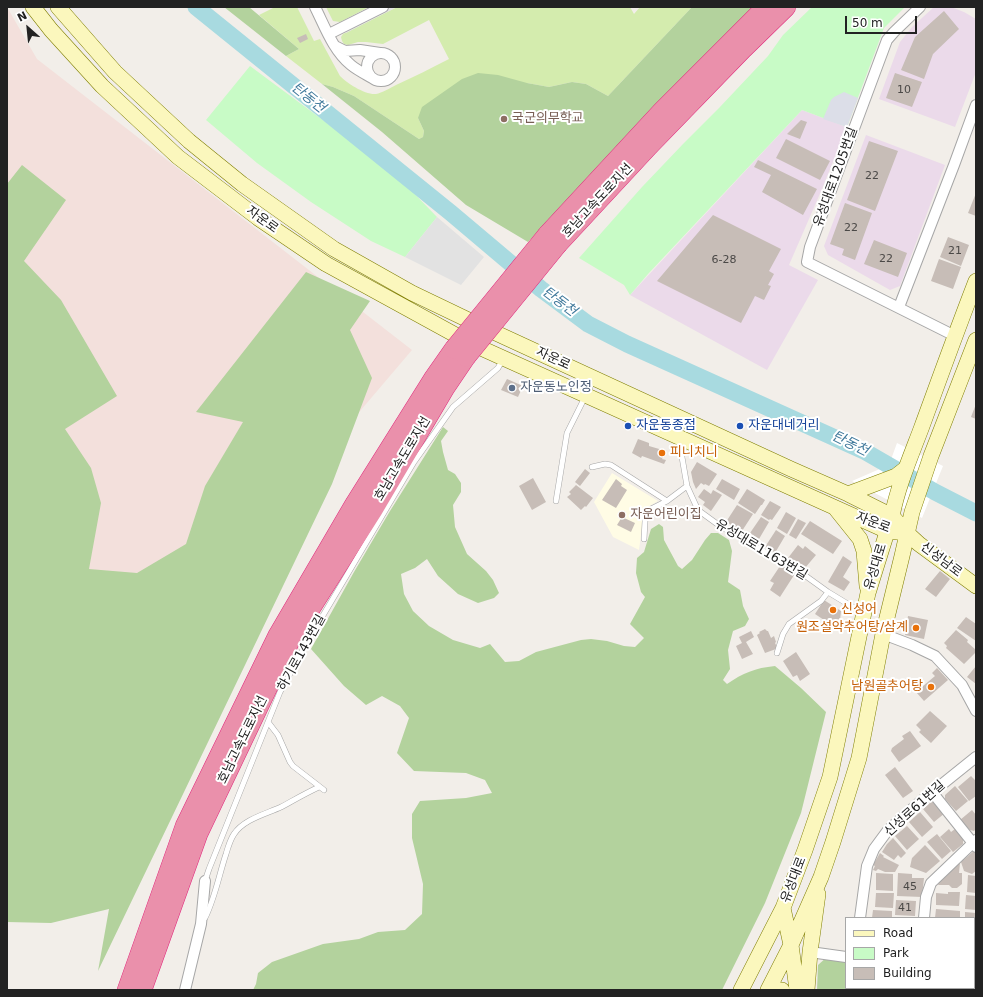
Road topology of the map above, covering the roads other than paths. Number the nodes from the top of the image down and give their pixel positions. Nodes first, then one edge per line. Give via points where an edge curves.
1 (33, 7) edge
2 (58, 7) edge
3 (315, 7) edge
4 (383, 7) edge
5 (766, 7) edge
6 (786, 7) edge
7 (920, 7) edge
8 (329, 34) junction
9 (334, 45) junction
10 (382, 53) junction
11 (372, 78) junction
12 (976, 105) edge
13 (553, 239) junction
14 (976, 282) edge
15 (899, 307) junction
16 (954, 336) junction
17 (975, 344) edge
18 (460, 353) junction
19 (503, 358) junction
20 (594, 379) junction
21 (585, 395) junction
22 (678, 437) junction
23 (592, 467) dead end
24 (905, 469) junction
25 (687, 486) junction
26 (848, 494) junction
27 (556, 501) dead end
28 (667, 501) junction
29 (836, 508) junction
30 (893, 510) junction
31 (887, 531) junction
32 (907, 533) junction
33 (644, 539) dead end
34 (976, 586) edge
35 (828, 592) junction
36 (868, 593) junction
37 (864, 614) junction
38 (883, 634) junction
39 (778, 653) dead end
40 (976, 711) edge
41 (268, 722) junction
42 (976, 757) edge
43 (932, 792) junction
44 (185, 826) junction
45 (975, 843) edge
46 (821, 878) junction
47 (205, 881) joint
48 (172, 905) junction
49 (783, 908) junction
50 (860, 917) edge
51 (924, 917) edge
52 (201, 924) junction
53 (793, 938) junction
54 (810, 952) junction
55 (845, 957) edge
56 (115, 990) edge
57 (127, 990) edge
58 (142, 990) edge
59 (153, 990) edge
60 (185, 990) edge
61 (741, 990) edge
62 (768, 990) edge
63 (797, 990) edge
64 (807, 990) edge

1 - 19 street, 자운로 via 102,86 178,157 258,218 326,264 472,344
2 - 20 street, 자운로 via 115,72 189,141 242,184 334,249 412,293
3 - 8 street
4 - 8 street
5 - 13 highway, 호남고속도로지선 via 662,111
6 - 13 highway, 호남고속도로지선
7 - 15 street, 유성대로1205번길 via 887,40 810,247 807,262
8 - 9 street
9 - 10 street via 345,51
9 - 11 street via 350,64
10 - 11 street via 374,55 368,62 367,70
10 - 11 street via 394,61 394,71 385,81
12 - 15 street
13 - 18 highway, 호남고속도로지선, bridge
14 - 16 street, 유성대로
15 - 16 street, 유성대로1205번길
16 - 24 street, 유성대로
17 - 32 street, 유성대로 via 931,456
18 - 44 highway, 호남고속도로지선 via 433,379 354,505 278,635
18 - 48 highway, 호남고속도로지선 via 445,388 373,510 290,641 198,834
19 - 21 street, 자운로
19 - 41 lane, 하기로143번길 via 498,368 453,407 414,462 306,644 280,692
20 - 21 lane
20 - 26 street, 자운로
21 - 22 street, 자운로
21 - 27 lane via 567,433
22 - 25 lane, 유성대로1163번길
22 - 29 street, 자운로
23 - 28 lane via 611,465
24 - 26 street via 896,476
24 - 30 street, 유성대로
25 - 28 lane
25 - 35 lane, 유성대로1163번길 via 698,510
26 - 30 street, 자운로
28 - 33 lane via 651,509 645,521
29 - 31 street, 자운로
29 - 36 street via 860,539 864,551
30 - 31 street, 유성대로
30 - 32 street, 자운로
31 - 32 street, 자운로
31 - 36 street, 유성대로
32 - 34 street, 신성남로
32 - 38 street, 유성대로
35 - 37 lane, 유성대로1163번길
35 - 39 lane via 789,624 782,634
36 - 37 street, 유성대로
37 - 49 street, 유성대로 via 830,777
38 - 40 street via 935,656 962,685
38 - 46 street, 유성대로 via 859,758
41 - 47 lane, 하기로143번길
41 - 52 lane via 278,735 293,766 321,789 239,828 228,845 210,908
42 - 43 street, 신성로61번길
43 - 45 street
43 - 50 street, 신성로61번길 via 888,830 874,849 868,866
44 - 56 highway via 161,870
44 - 57 highway, 호남고속도로지선
45 - 51 street via 931,883 926,897
46 - 53 street, 유성대로
46 - 54 street
47 - 52 street, 하기로143번길
48 - 58 highway, 호남고속도로지선
48 - 59 highway via 168,937
49 - 53 street
49 - 61 street, 유성대로
52 - 60 street, 하기로143번길
53 - 54 street via 804,950
53 - 62 street, 유성대로
53 - 63 street
54 - 55 street
54 - 64 street

